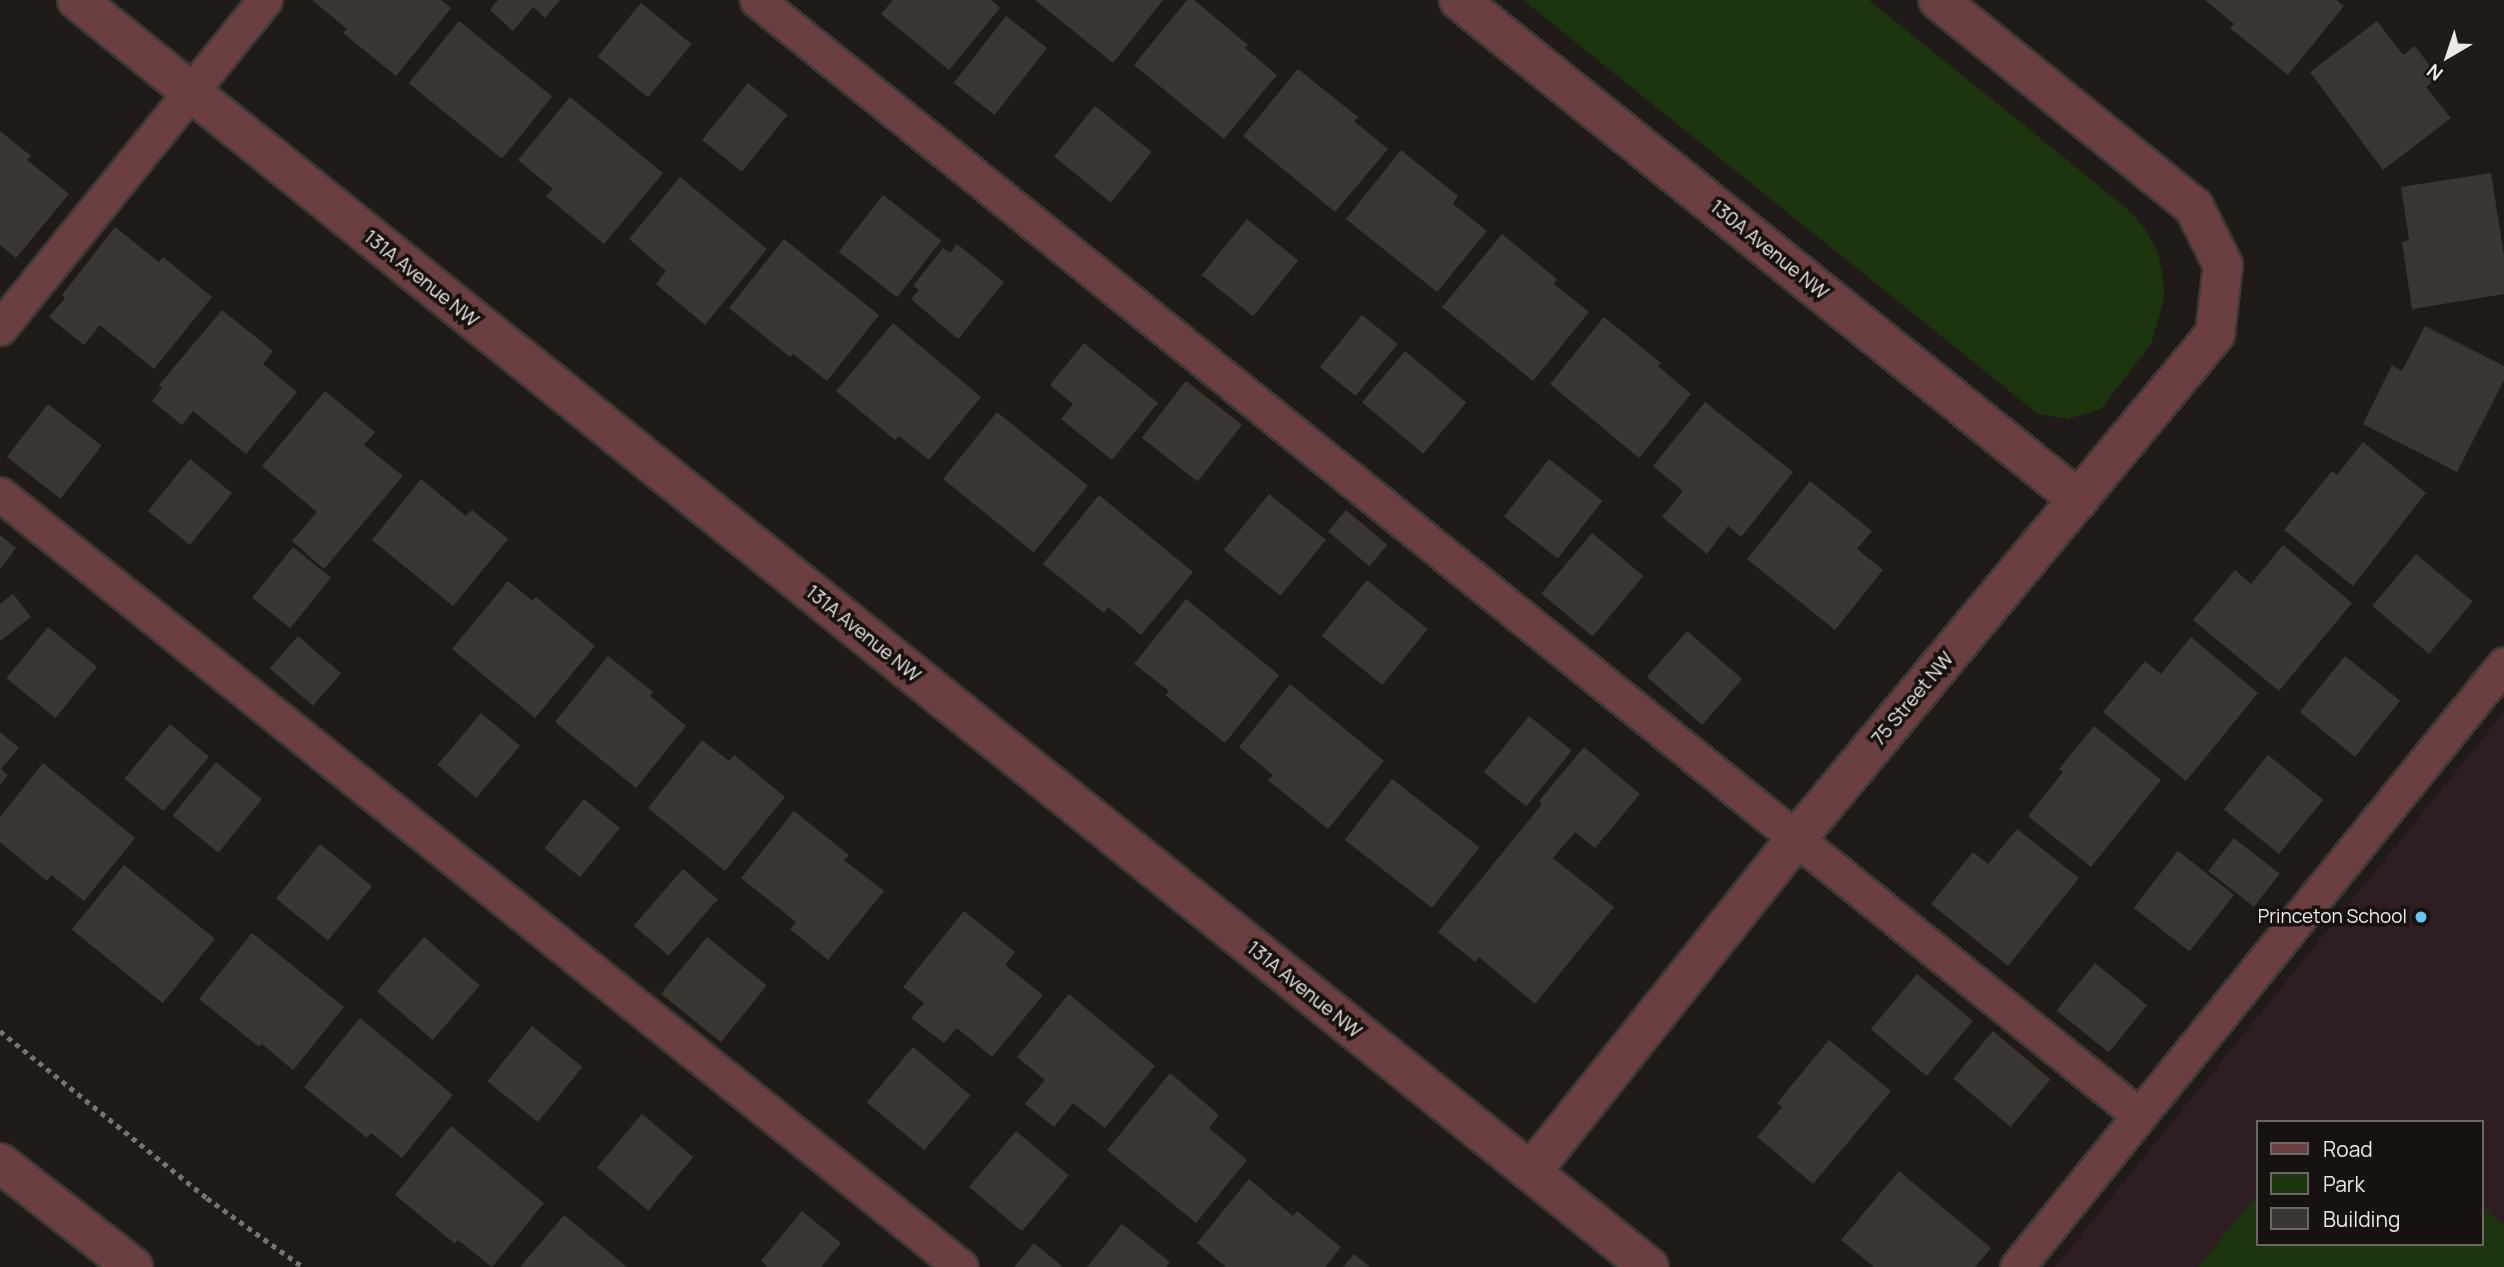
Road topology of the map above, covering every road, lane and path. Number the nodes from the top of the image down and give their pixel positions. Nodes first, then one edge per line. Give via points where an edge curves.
1 (77, 0) edge
2 (265, 0) edge
3 (757, 0) edge
4 (1459, 0) edge
5 (1938, 0) edge
6 (188, 91) junction
7 (0, 328) edge
8 (0, 494) edge
9 (2079, 500) junction
10 (2504, 664) edge
11 (1797, 838) junction
12 (0, 1031) edge
13 (2139, 1115) junction
14 (0, 1163) edge
15 (1531, 1172) junction
16 (133, 1267) edge
17 (303, 1267) edge
18 (961, 1267) edge
19 (1649, 1267) edge
20 (2017, 1267) edge

1 - 6 street, 131A Avenue NW
2 - 6 lane
3 - 11 lane
4 - 9 street, 130A Avenue NW
5 - 9 street, 75 Street NW via 2194,207 2223,265 2215,334
6 - 7 lane
6 - 15 street, 131A Avenue NW
8 - 18 lane
9 - 11 street, 75 Street NW
10 - 13 lane
11 - 13 lane
11 - 15 street, 75 Street NW
12 - 17 path via 215,1205
13 - 20 lane
14 - 16 street
15 - 19 street, 131A Avenue NW

